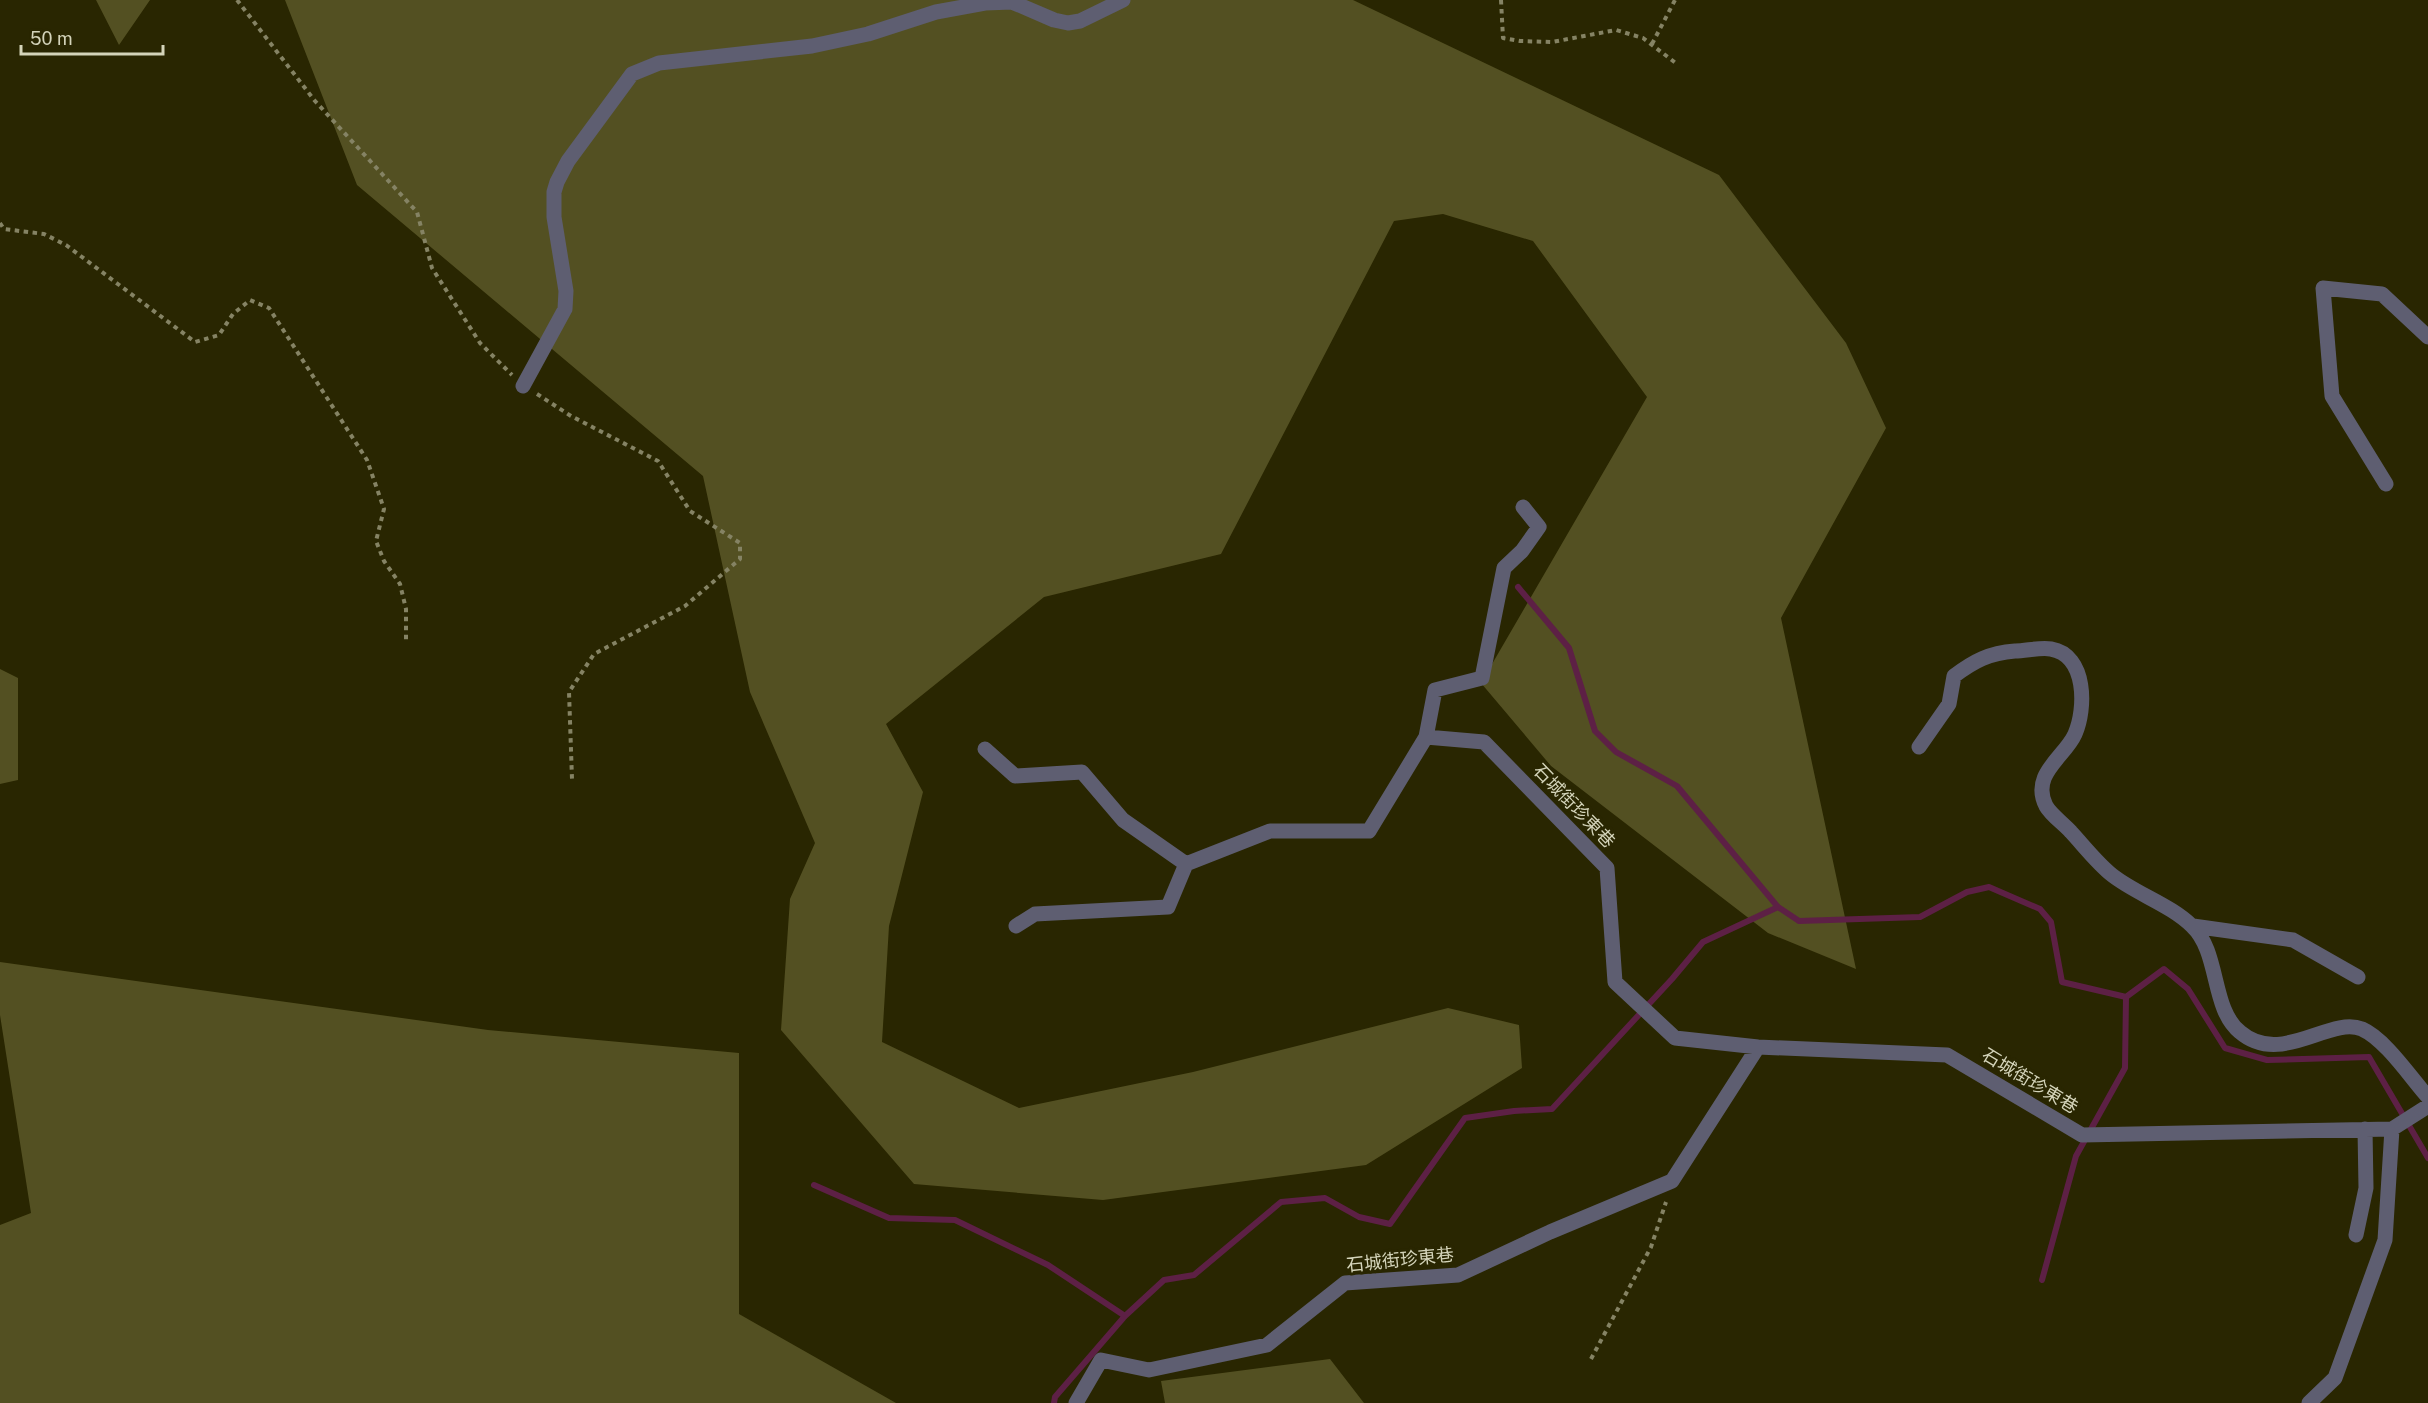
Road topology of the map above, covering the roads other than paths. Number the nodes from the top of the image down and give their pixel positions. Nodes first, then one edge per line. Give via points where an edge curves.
1 (1123, 0) edge
2 (2428, 337) edge
3 (523, 386) dead end
4 (2386, 484) dead end
5 (1523, 507) dead end
6 (1426, 737) junction
7 (1919, 747) dead end
8 (985, 749) dead end
9 (1186, 864) junction
10 (1016, 926) dead end
11 (2193, 926) junction
12 (2358, 977) dead end
13 (1758, 1047) junction
14 (2428, 1097) edge
15 (2428, 1106) edge
16 (2365, 1129) junction
17 (2392, 1129) junction
18 (2356, 1235) dead end
19 (1076, 1403) edge
20 (2309, 1403) edge

1 - 3 street via 1068,23 1012,2 985,3 936,12 868,34 812,46 659,63 632,74 557,182 553,210 566,291 565,309
2 - 4 street via 2382,294 2323,288 2332,396
5 - 6 street via 1539,527 1504,568 1482,678 1434,690
6 - 9 street via 1369,831 1270,831
6 - 13 street, 石城街珍東巷 via 1484,742 1607,868 1614,982 1675,1038
7 - 11 street via 1949,704 1954,676 1974,661 1996,653 2052,649 2065,655 2077,668 2081,709 2075,735 2045,774 2046,805 2111,874
8 - 9 street via 1015,776 1082,772 1123,820
9 - 10 street via 1168,907 1035,914
11 - 12 street via 2293,940
11 - 14 street via 2208,954 2230,1019 2240,1032 2278,1046 2345,1028 2361,1029 2377,1039
13 - 16 street, 石城街珍東巷 via 1947,1055 2082,1135
13 - 19 street, 石城街珍東巷 via 1672,1181 1458,1275 1345,1283 1267,1345 1149,1370 1101,1360
15 - 17 street
16 - 17 street, 石城街珍東巷
16 - 18 street via 2366,1188
17 - 20 street via 2385,1240 2335,1378

